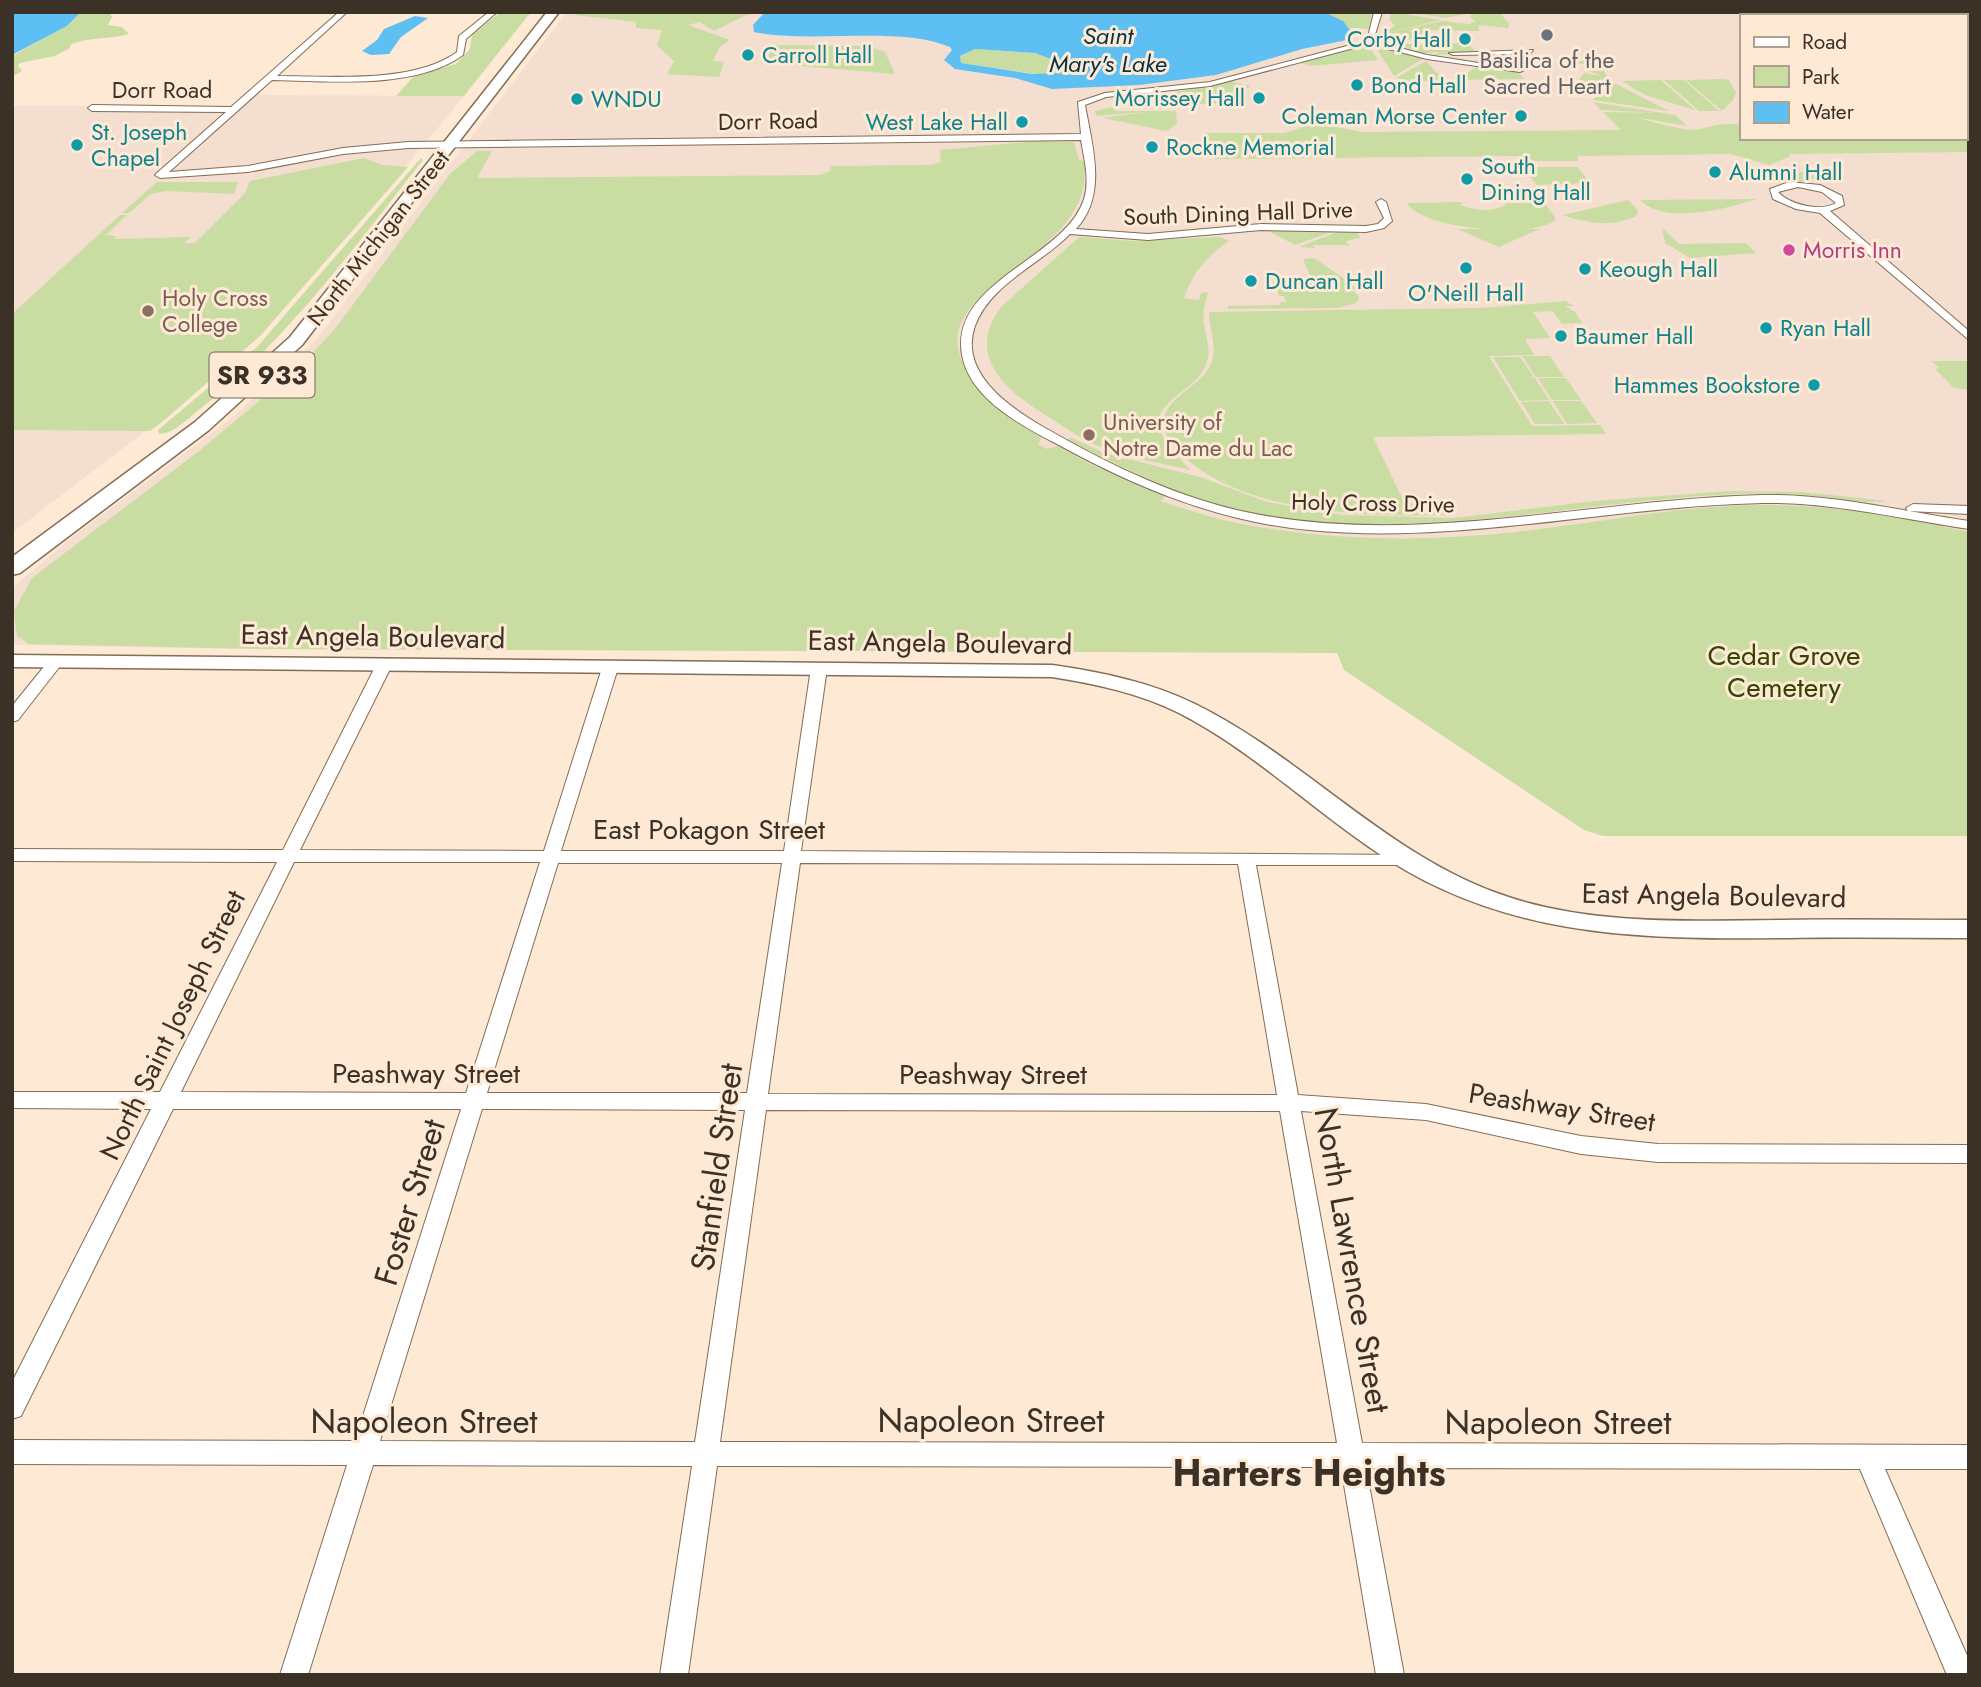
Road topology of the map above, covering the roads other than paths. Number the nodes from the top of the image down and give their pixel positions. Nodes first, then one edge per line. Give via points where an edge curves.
1 (344, 12) edge
2 (494, 12) edge
3 (553, 12) edge
4 (1378, 12) edge
5 (1370, 42) junction
6 (1530, 51) dead end
7 (1433, 58) junction
8 (1520, 70) dead end
9 (269, 78) junction
10 (92, 108) dead end
11 (232, 110) junction
12 (1085, 138) junction
13 (452, 144) junction
14 (1381, 202) dead end
15 (1823, 210) junction
16 (1066, 231) junction
17 (1969, 337) edge
18 (1872, 507) junction
19 (1930, 507) junction
20 (1969, 510) edge
21 (1945, 522) junction
22 (1969, 526) edge
23 (12, 568) edge
24 (12, 661) edge
25 (56, 661) junction
26 (383, 667) junction
27 (610, 668) junction
28 (819, 668) junction
29 (12, 717) edge
30 (12, 855) edge
31 (287, 855) junction
32 (551, 855) junction
33 (793, 856) junction
34 (1246, 858) junction
35 (1406, 859) junction
36 (1969, 929) edge
37 (12, 1100) edge
38 (164, 1100) junction
39 (757, 1101) junction
40 (473, 1102) junction
41 (1290, 1103) junction
42 (1969, 1154) edge
43 (12, 1408) edge
44 (12, 1452) edge
45 (363, 1454) junction
46 (706, 1454) junction
47 (1352, 1454) junction
48 (1867, 1456) junction
49 (1969, 1457) edge
50 (294, 1675) edge
51 (674, 1675) edge
52 (1390, 1675) edge
53 (1961, 1675) edge

1 - 9 street
2 - 9 street via 462,38 458,55 437,68 393,75
3 - 13 main road, North Michigan Street / SR 933
4 - 5 street
5 - 7 street
5 - 12 street, Holy Cross Drive via 1210,84 1089,99 1080,108
6 - 7 street via 1459,52
7 - 8 street
9 - 11 street
10 - 11 street, Dorr Road
11 - 13 street, Dorr Road via 162,175 250,174 397,145
12 - 13 street, Dorr Road
12 - 16 street, Holy Cross Drive via 1092,171 1090,190 1083,211
13 - 23 main road, North Michigan Street / SR 933 via 319,316 270,368 202,426
14 - 16 street, South Dining Hall Drive via 1389,219 1366,229 1261,227 1148,237
15 - 15 street via 1841,202 1827,190 1800,185 1773,191 1788,204
15 - 17 street
16 - 18 street, Holy Cross Drive via 976,312 967,338 972,366 993,395 1039,429 1093,459 1209,506 1288,523 1391,530 1463,527 1707,501 1785,499
18 - 19 street, Holy Cross Drive
18 - 21 street, Holy Cross Drive
19 - 20 street, Holy Cross Drive
19 - 21 street
21 - 22 street, Holy Cross Drive
24 - 25 main road, East Angela Boulevard
25 - 26 main road, East Angela Boulevard
25 - 29 street
26 - 27 main road, East Angela Boulevard
26 - 31 street, North Saint Joseph Street
27 - 28 main road, East Angela Boulevard
27 - 32 street, Foster Street
28 - 33 street, Stanfield Street
28 - 35 main road, East Angela Boulevard via 1028,669 1137,689 1191,710 1220,728
30 - 31 street, East Pokagon Street
31 - 32 street, East Pokagon Street
31 - 38 street, North Saint Joseph Street
32 - 33 street, East Pokagon Street
32 - 40 street, Foster Street
33 - 34 street, East Pokagon Street
33 - 39 street, Stanfield Street
34 - 35 street, East Pokagon Street
34 - 41 street, North Lawrence Street
35 - 36 main road, East Angela Boulevard via 1448,883 1510,907 1608,927
37 - 38 street, Peashway Street
38 - 40 street, Peashway Street
38 - 43 street, North Saint Joseph Street
39 - 40 street, Peashway Street
39 - 41 street, Peashway Street
39 - 46 street, Stanfield Street
40 - 45 street, Foster Street
41 - 42 street, Peashway Street via 1426,1112 1581,1144 1658,1153
41 - 47 street, North Lawrence Street
44 - 45 street, Napoleon Street
45 - 46 street, Napoleon Street
45 - 50 street, Foster Street
46 - 47 street, Napoleon Street
46 - 51 street, Stanfield Street
47 - 48 street, Napoleon Street
47 - 52 street, North Lawrence Street
48 - 49 street, Napoleon Street
48 - 53 street

